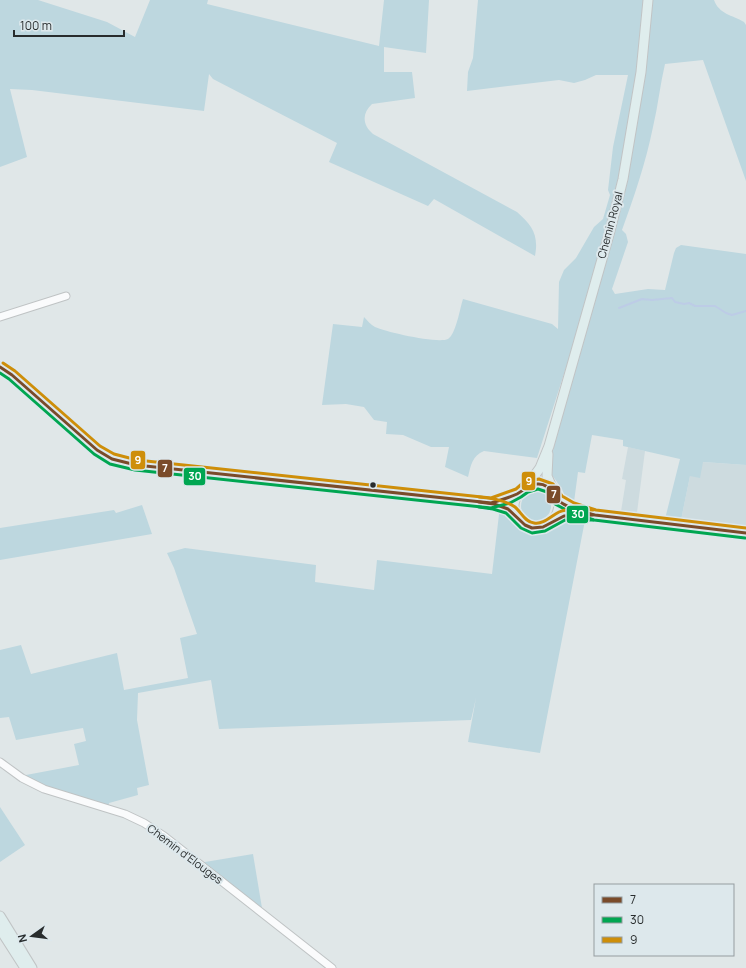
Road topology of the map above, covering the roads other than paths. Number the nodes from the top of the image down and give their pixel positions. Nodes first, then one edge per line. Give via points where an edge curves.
1 (648, 0) edge
2 (66, 296) dead end
3 (0, 317) edge
4 (0, 367) edge
5 (549, 446) junction
6 (523, 490) junction
7 (556, 496) junction
8 (492, 503) junction
9 (516, 515) junction
10 (595, 515) junction
11 (551, 523) junction
12 (746, 533) edge
13 (0, 762) edge
14 (0, 916) edge
15 (0, 929) edge
16 (25, 968) edge
17 (32, 968) edge
18 (332, 968) edge

1 - 5 main road, Chemin Royal via 641,72 622,178 610,231
2 - 3 street
4 - 8 main road via 97,450 121,461 136,465
5 - 6 main road, Chemin Royal via 540,468
5 - 7 main road, Chemin Royal via 547,476
6 - 7 main road via 538,484 550,488
6 - 8 main road
6 - 9 main road via 514,503
7 - 10 main road via 572,508
7 - 11 main road via 558,513
8 - 9 main road
9 - 11 main road via 524,525 531,528 545,527
10 - 11 main road via 561,516
10 - 12 main road
13 - 18 street, Chemin d'Elouges via 22,778 44,789 125,814 148,826
14 - 17 main road
15 - 16 main road

